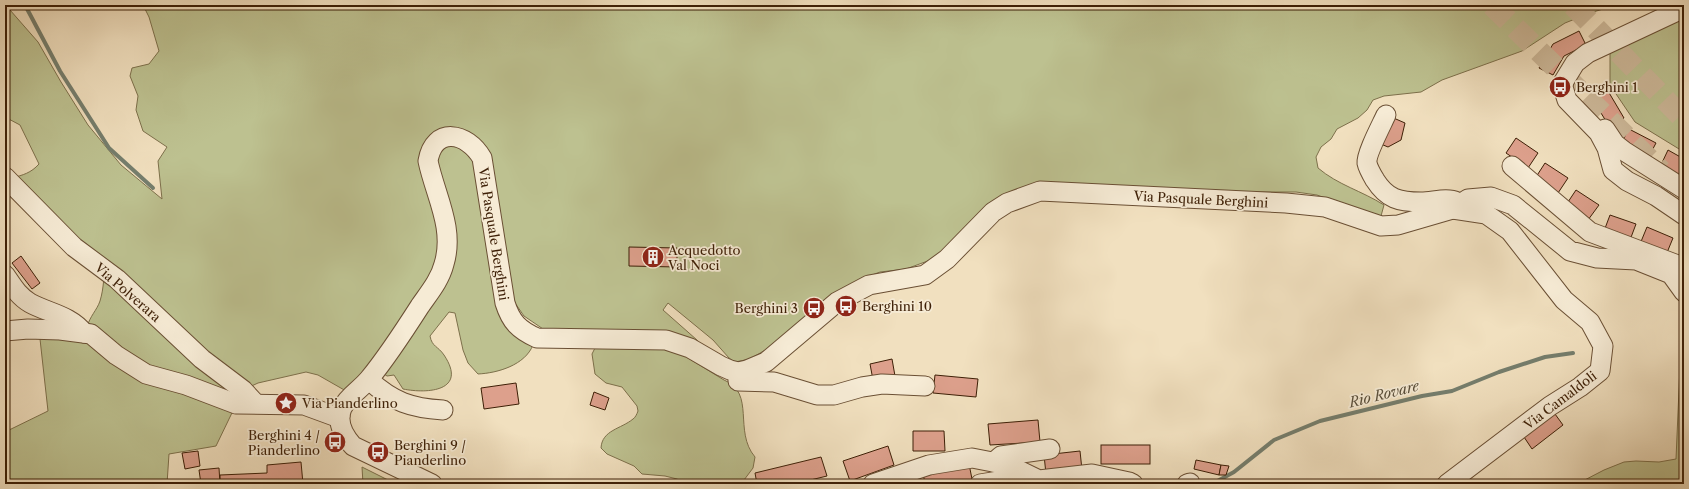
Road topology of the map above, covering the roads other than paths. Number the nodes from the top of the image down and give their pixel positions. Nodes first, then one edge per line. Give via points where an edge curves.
1 (1684, 8) edge
2 (1564, 81) junction
3 (1386, 115) dead end
4 (1512, 166) dead end
5 (5, 177) edge
6 (1684, 189) edge
7 (1457, 207) junction
8 (1684, 215) edge
9 (1684, 270) edge
10 (6, 275) edge
11 (1684, 292) edge
12 (5, 331) edge
13 (84, 333) junction
14 (738, 372) junction
15 (369, 380) junction
16 (925, 386) dead end
17 (255, 403) junction
18 (443, 410) dead end
19 (340, 416) junction
20 (1050, 449) dead end
21 (994, 462) junction
22 (1029, 476) junction
23 (984, 483) edge
24 (432, 484) edge
25 (873, 484) edge
26 (1133, 484) edge
27 (1447, 484) edge

1 - 2 street via 1588,53 1575,63
2 - 6 street via 1589,107 1615,144
2 - 8 street via 1567,100 1598,133 1607,148 1613,170
3 - 7 street, Via Camaldoli via 1367,162 1382,191 1401,201 1435,202 1451,199
4 - 9 street via 1590,232 1675,264
5 - 17 street, Via Polverara via 74,247 117,279 202,359 243,390
7 - 11 street, Via Pasquale Berghini via 1468,199 1491,197 1512,205 1570,251 1597,258 1636,260 1670,274
7 - 14 street, Via Pasquale Berghini via 1398,225 1381,226 1325,207 1040,191 1007,203 993,212 947,259 925,275 869,285 837,302 766,362
7 - 27 street, Via Camaldoli via 1486,214 1510,231 1564,300 1590,322 1603,346 1600,371
10 - 13 street via 17,293 29,302 62,316
12 - 13 street via 28,329
13 - 17 street via 91,334 116,356 146,374 186,385 236,404
14 - 15 street, Via Pasquale Berghini via 721,366 690,348 666,340 537,338 525,333 513,320 505,303 482,158 470,143 451,136 434,143 428,161 446,225 445,264 404,331
14 - 16 street, Via Pasquale Berghini via 738,381 774,382 817,395 834,395 882,384
15 - 18 street via 403,404
15 - 19 street, Via Pasquale Berghini via 347,401
17 - 19 street via 304,405
19 - 24 street via 344,437 353,446
20 - 21 street via 1001,456
21 - 22 street via 1008,465
21 - 25 street via 972,458 929,465
22 - 23 street
22 - 26 street via 1039,480 1092,474

